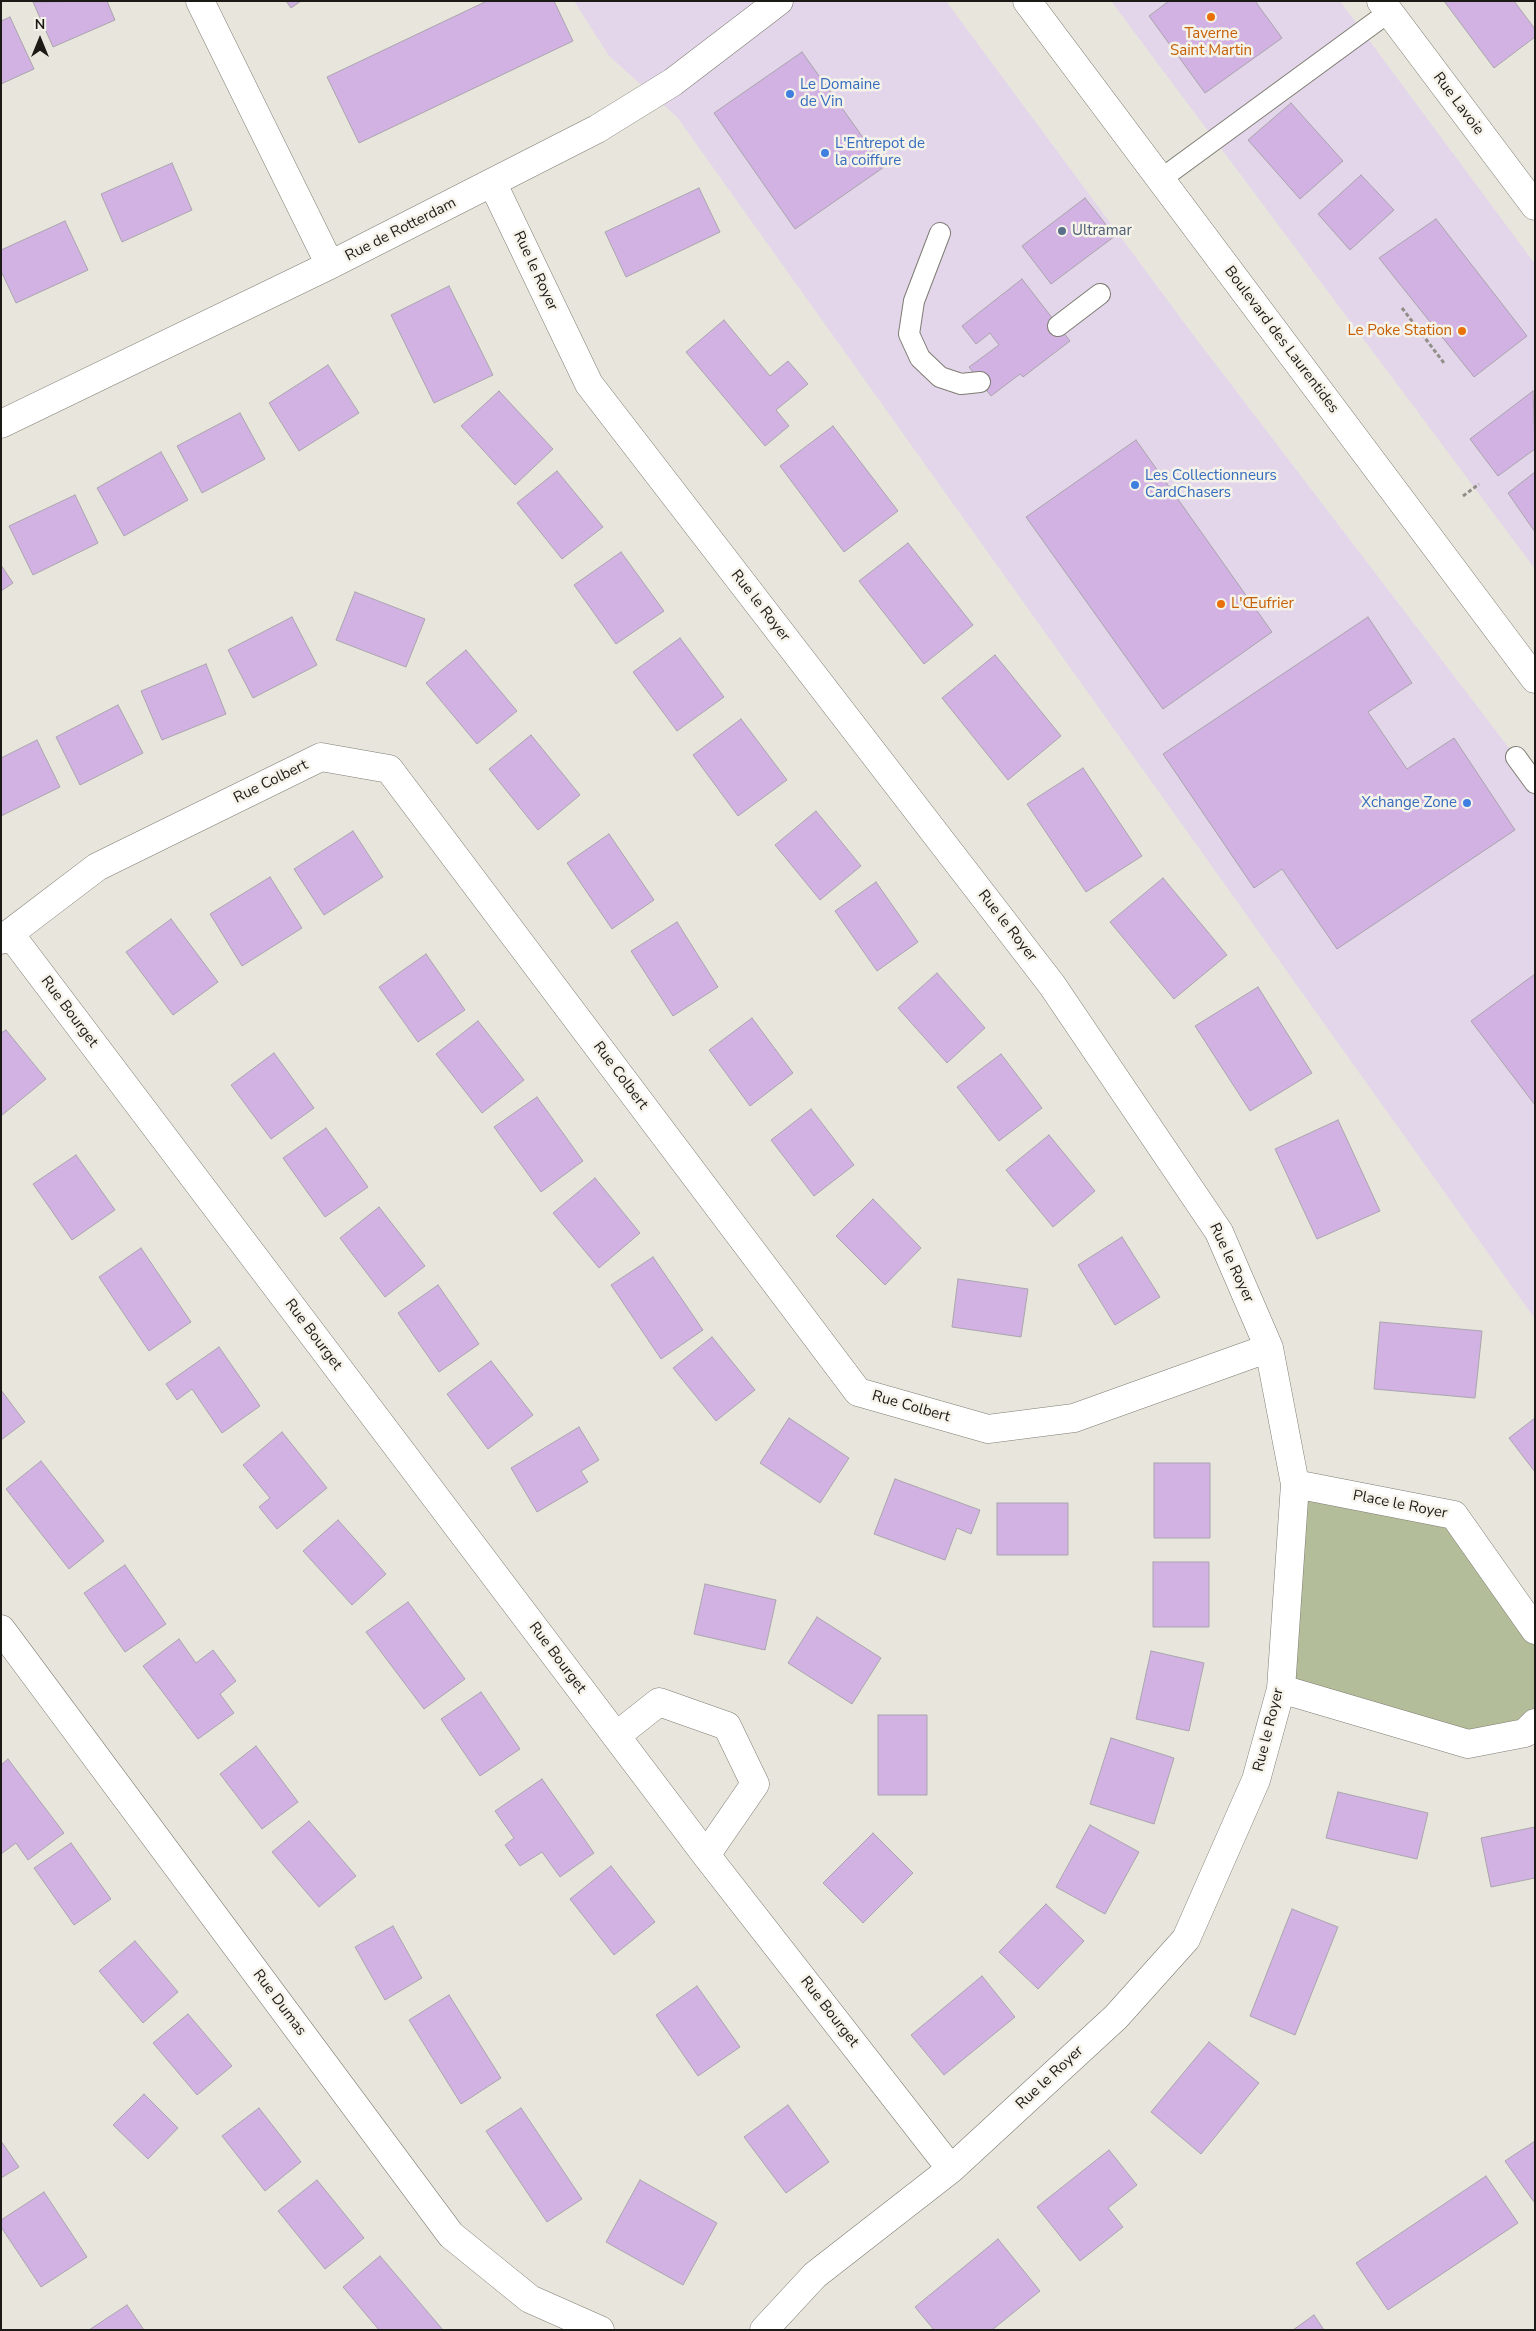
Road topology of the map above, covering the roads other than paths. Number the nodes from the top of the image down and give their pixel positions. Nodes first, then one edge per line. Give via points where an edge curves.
1 (200, 1) edge
2 (779, 1) edge
3 (1028, 1) edge
4 (1385, 7) edge
5 (1161, 179) junction
6 (493, 184) junction
7 (1535, 206) edge
8 (940, 233) dead end
9 (330, 265) junction
10 (1100, 294) dead end
11 (1058, 326) dead end
12 (980, 382) dead end
13 (1, 424) edge
14 (1535, 679) edge
15 (1516, 757) dead end
16 (1535, 783) edge
17 (6, 937) edge
18 (1269, 1348) junction
19 (1295, 1484) junction
20 (1, 1629) edge
21 (1535, 1630) edge
22 (1281, 1690) junction
23 (1535, 1724) edge
24 (616, 1736) junction
25 (706, 1855) junction
26 (951, 2169) junction
27 (600, 2330) edge
28 (764, 2330) edge

1 - 9 street
2 - 6 street, Rue de Rotterdam via 654,95
3 - 5 street, Boulevard des Laurentides
4 - 5 lane
4 - 7 street, Rue Lavoie
5 - 14 street, Boulevard des Laurentides
6 - 9 street, Rue de Rotterdam
6 - 18 street, Rue le Royer via 589,384 1052,985 1219,1232
8 - 12 lane via 914,302 911,340 920,358 940,377 961,384
9 - 13 street, Rue de Rotterdam
10 - 11 lane
15 - 16 lane
17 - 18 street, Rue Colbert via 97,867 321,757 389,769 858,1392 988,1429 1074,1418
17 - 24 street, Rue Bourget
18 - 19 street, Rue le Royer
19 - 21 street, Place le Royer via 1454,1515
19 - 22 street, Rue le Royer
20 - 27 street, Rue Dumas via 451,2235 530,2299
22 - 23 street via 1468,1744 1525,1733
22 - 26 street, Rue le Royer via 1256,1780 1186,1939 1116,2018
24 - 25 street, Rue Bourget
24 - 25 street via 659,1702 727,1726 755,1784
25 - 26 street, Rue Bourget
26 - 28 street, Rue le Royer via 815,2274

